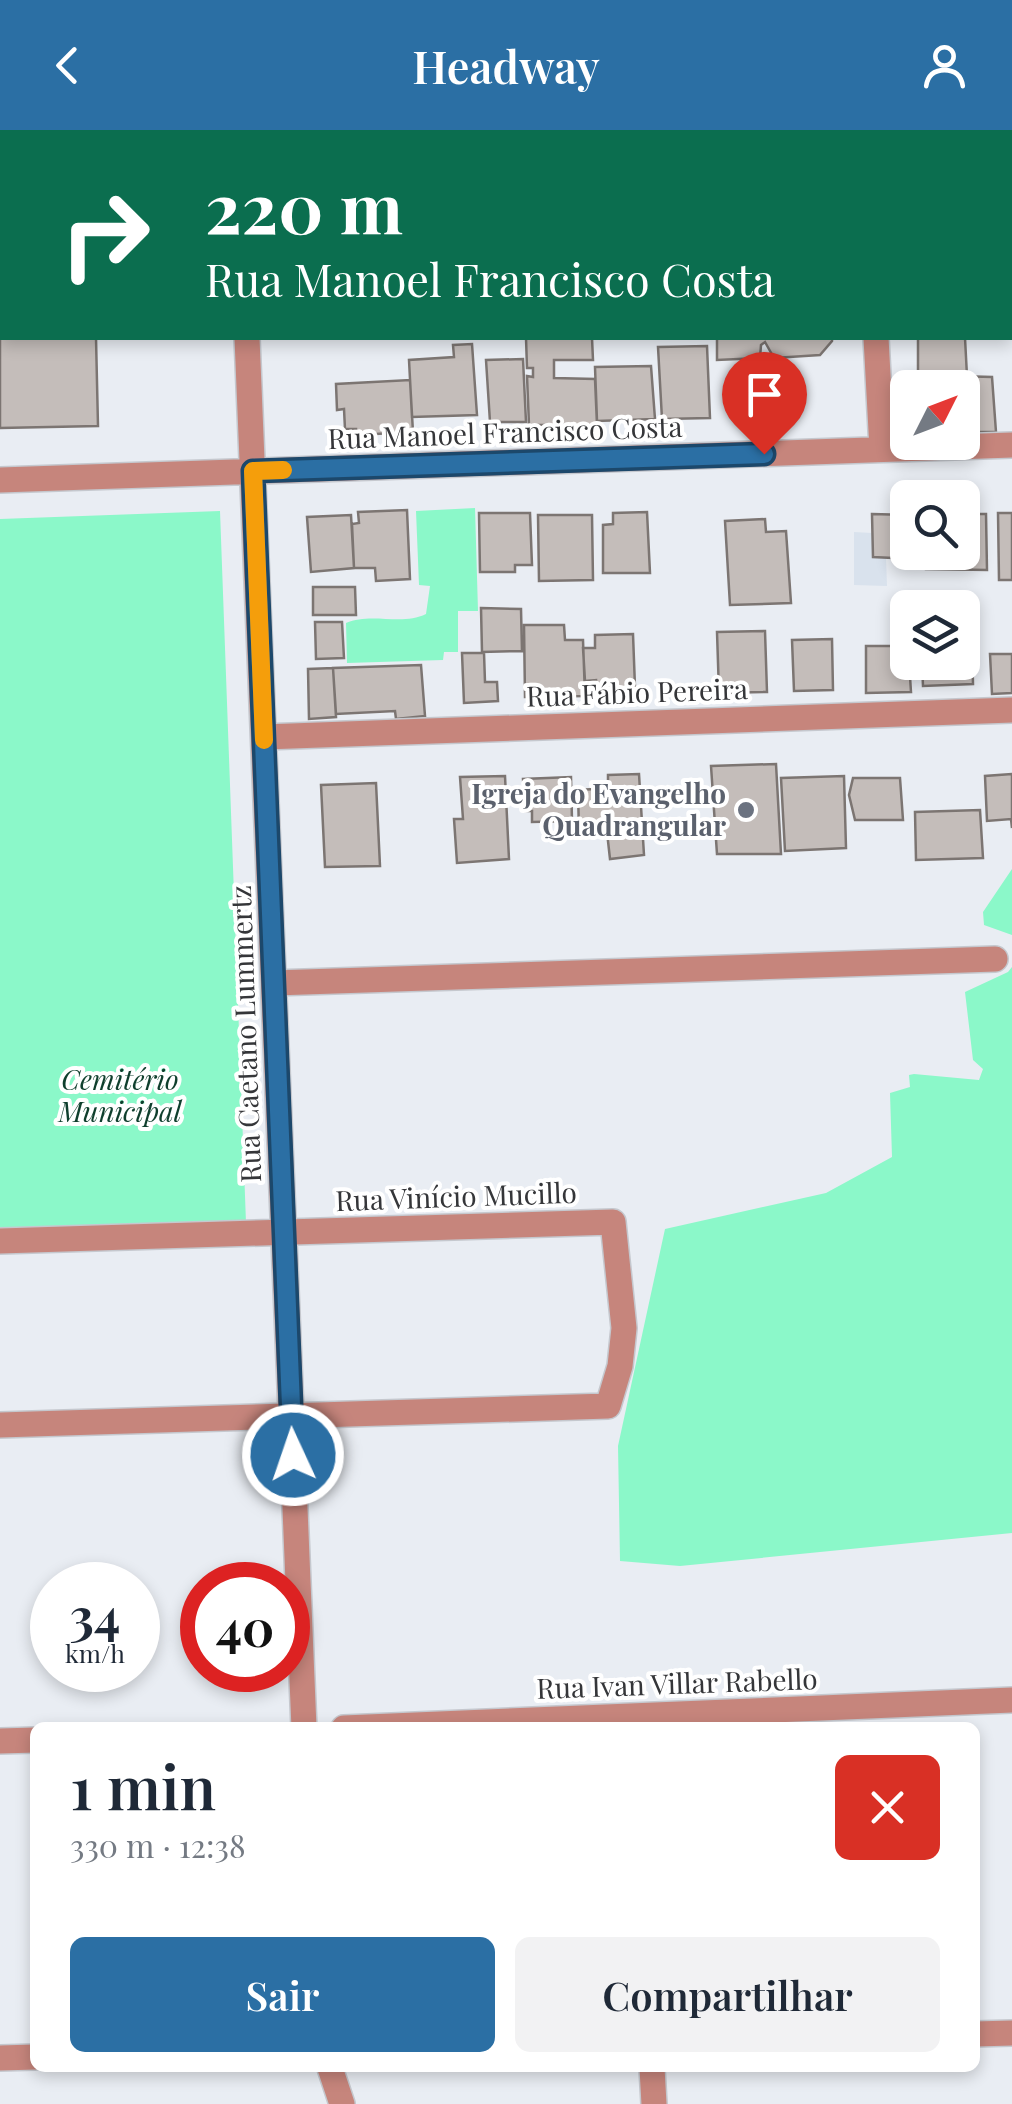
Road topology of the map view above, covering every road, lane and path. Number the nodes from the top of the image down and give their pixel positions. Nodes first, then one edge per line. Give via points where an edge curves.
1 (248, 340) edge
2 (876, 340) edge
3 (1012, 445) edge
4 (882, 450) junction
5 (253, 471) junction
6 (0, 480) edge
7 (1012, 710) edge
8 (264, 737) junction
9 (995, 959) dead end
10 (274, 983) junction
11 (284, 1232) junction
12 (0, 1241) edge
13 (291, 1416) junction
14 (0, 1425) edge
15 (1012, 1700) edge
16 (304, 1722) edge
17 (640, 1722) edge
18 (30, 1740) edge
19 (0, 1742) edge
20 (1012, 2033) edge
21 (980, 2034) edge
22 (30, 2057) edge
23 (0, 2058) edge
24 (331, 2072) edge
25 (652, 2072) edge
26 (342, 2104) edge
27 (654, 2104) edge

1 - 5 street, Rua Caetano Lummertz
2 - 4 street
3 - 4 street, Rua Manoel Francisco Costa
4 - 5 street, Rua Manoel Francisco Costa
5 - 6 street, Rua Manoel Francisco Costa
5 - 8 street, Rua Caetano Lummertz
7 - 8 street, Rua Fábio Pereira
8 - 10 street, Rua Caetano Lummertz
9 - 10 street
10 - 11 street, Rua Caetano Lummertz
11 - 12 street, Rua Vinício Mucillo
11 - 13 street, Rua Caetano Lummertz
11 - 13 street, Rua Vinício Mucillo via 613,1222 624,1328 608,1406
13 - 14 street
13 - 16 street, Rua Caetano Lummertz
15 - 17 street, Rua Ivan Villar Rabello
18 - 19 street
20 - 21 street
22 - 23 street
24 - 26 street
25 - 27 street

